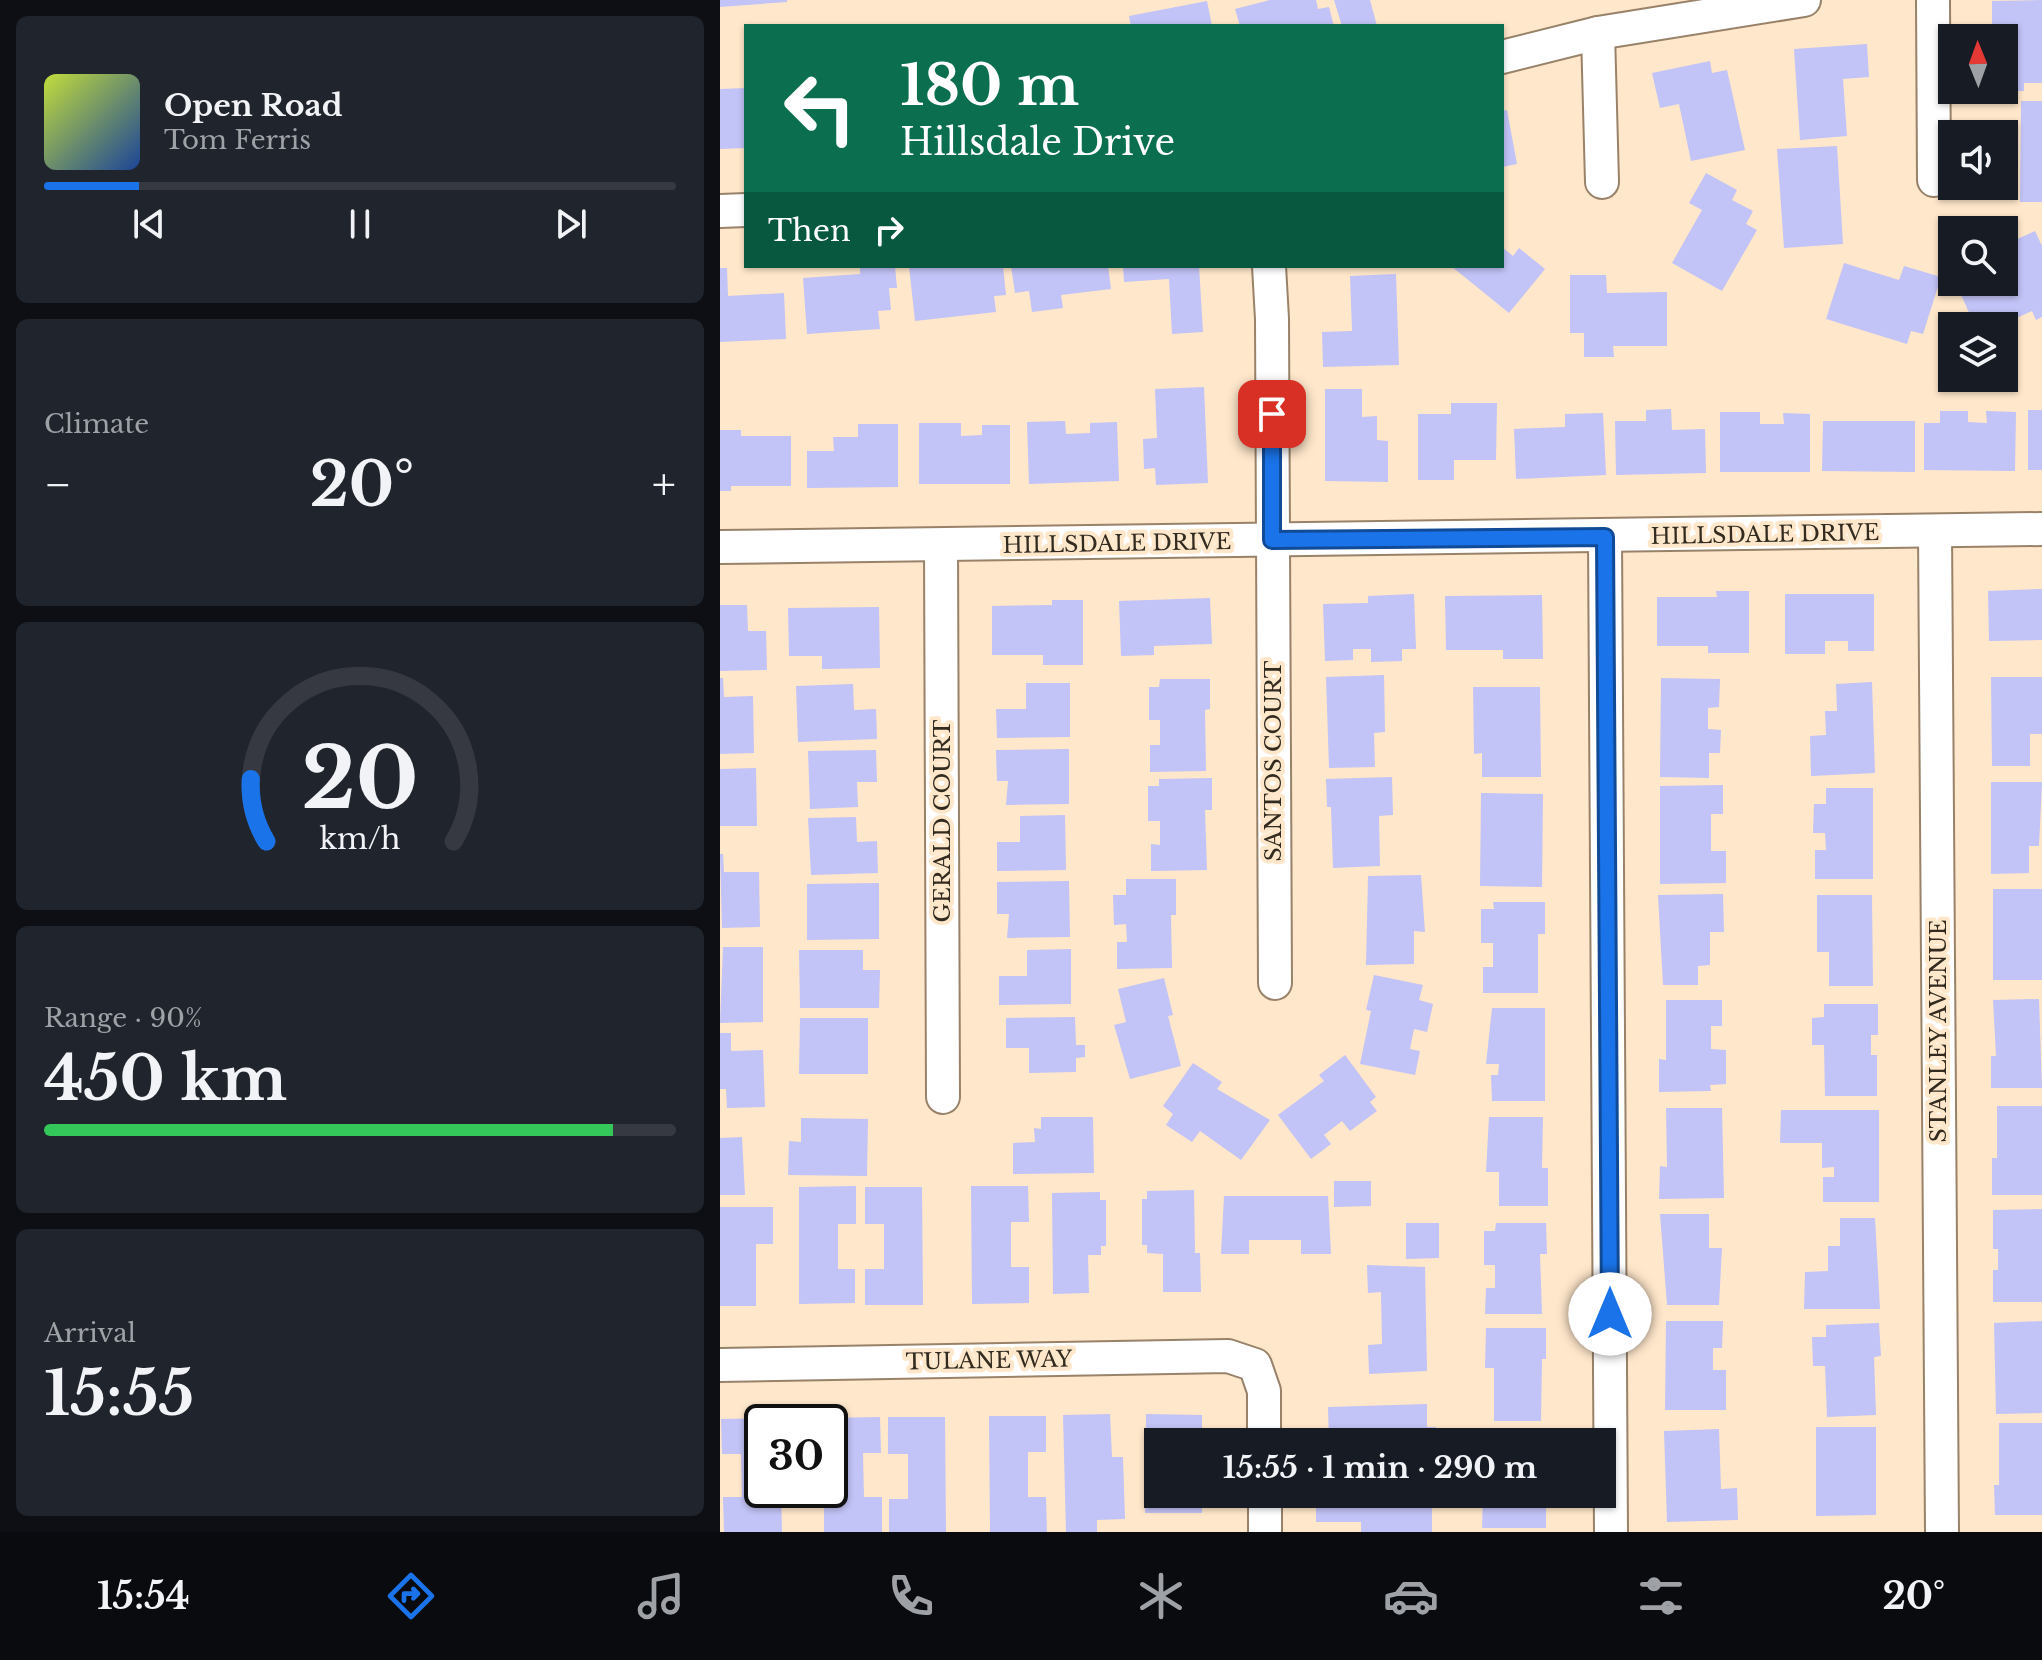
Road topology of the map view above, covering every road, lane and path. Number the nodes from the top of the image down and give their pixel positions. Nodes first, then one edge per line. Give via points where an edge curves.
1 (1804, 0) edge
2 (1933, 0) edge
3 (1598, 33) junction
4 (1504, 56) edge
5 (1934, 180) dead end
6 (1602, 182) dead end
7 (744, 210) edge
8 (720, 211) edge
9 (1269, 268) edge
10 (2042, 529) edge
11 (1935, 531) junction
12 (1605, 537) junction
13 (1272, 540) junction
14 (941, 546) junction
15 (720, 547) edge
16 (1275, 983) dead end
17 (943, 1097) dead end
18 (720, 1365) edge
19 (1264, 1428) edge
20 (1265, 1508) edge
21 (1265, 1532) edge
22 (1611, 1532) edge
23 (1942, 1532) edge

1 - 3 street
2 - 5 street
3 - 4 street
3 - 6 street
7 - 8 street
9 - 13 street, SANTOS COURT
10 - 11 street, HILLSDALE DRIVE
11 - 12 street, HILLSDALE DRIVE
11 - 23 street, STANLEY AVENUE
12 - 13 street, HILLSDALE DRIVE
12 - 22 street
13 - 14 street, HILLSDALE DRIVE
13 - 16 street, SANTOS COURT
14 - 15 street, HILLSDALE DRIVE
14 - 17 street, GERALD COURT
18 - 19 street, TULANE WAY via 1228,1356 1255,1365 1264,1391
20 - 21 street

